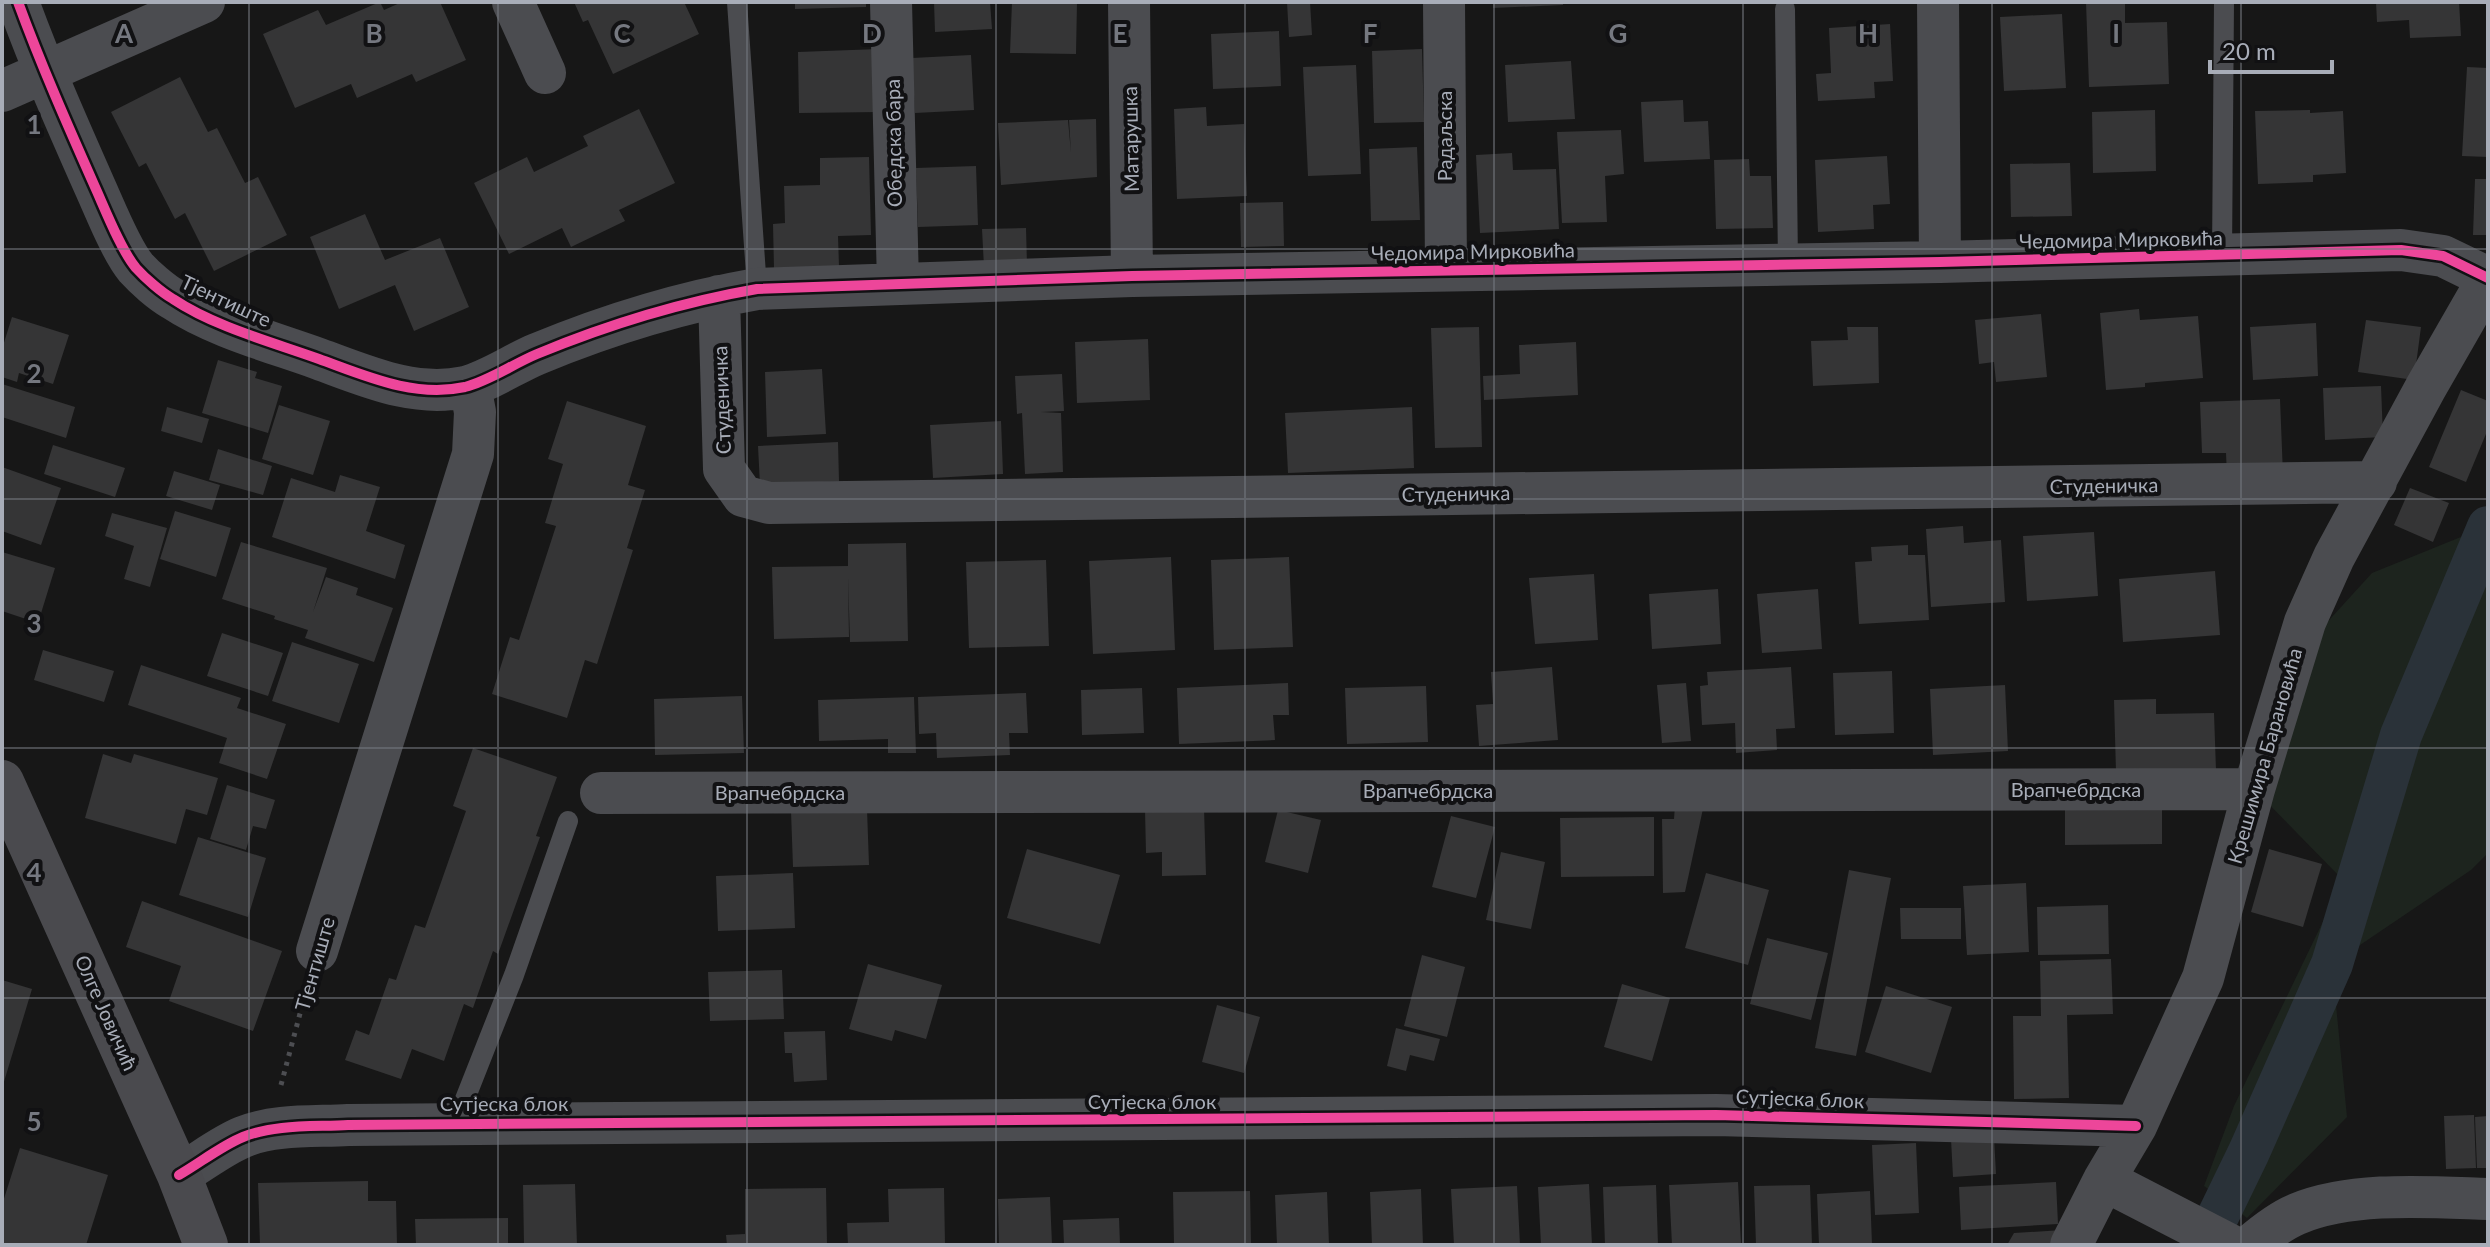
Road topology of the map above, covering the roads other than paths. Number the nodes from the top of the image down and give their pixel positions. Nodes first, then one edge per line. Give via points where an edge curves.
1 (18, 2) edge
2 (204, 2) edge
3 (513, 2) edge
4 (737, 2) edge
5 (891, 2) edge
6 (1129, 2) edge
7 (1444, 2) edge
8 (1938, 2) edge
9 (2224, 2) edge
10 (1785, 9) dead end
11 (44, 73) junction
12 (545, 73) dead end
13 (2, 91) edge
14 (2222, 256) junction
15 (1940, 262) junction
16 (1788, 264) junction
17 (1446, 270) junction
18 (1132, 276) junction
19 (2488, 278) edge
20 (898, 284) junction
21 (738, 292) junction
22 (470, 386) junction
23 (2376, 482) junction
24 (2, 782) edge
25 (2254, 789) junction
26 (601, 793) dead end
27 (568, 821) dead end
28 (317, 951) road end
29 (456, 1122) junction
30 (2136, 1126) junction
31 (179, 1175) junction
32 (2104, 1180) junction
33 (2488, 1199) edge
34 (2235, 1244) edge
35 (206, 1245) edge
36 (2071, 1245) edge

1 - 11 street, Тјентиште
2 - 11 street
3 - 12 street
4 - 21 lane
5 - 20 street, Обедска бара
6 - 18 street, Матарушка
7 - 17 street, Радаљска
8 - 15 street
9 - 14 lane
10 - 16 lane
11 - 13 street
11 - 22 street, Тјентиште via 136,267 173,299 230,327 400,387 444,391
14 - 15 street, Чедомира Мирковића
14 - 19 street, Чедомира Мирковића via 2401,250 2443,256
15 - 16 street, Чедомира Мирковића
16 - 17 street, Чедомира Мирковића
17 - 18 street, Чедомира Мирковића
18 - 20 street, Чедомира Мирковића
19 - 23 street, Крешимира Барановића
20 - 21 street, Чедомира Мирковића
21 - 22 street, Чедомира Мирковића via 614,325
21 - 23 street, Студеничка via 724,469 743,496 769,503
22 - 28 street, Тјентиште via 473,454
23 - 25 street, Крешимира Барановића via 2305,622
24 - 31 street, Олге Јовичић
25 - 26 street, Врапчебрдска
25 - 30 street, Крешимира Барановића via 2203,978
27 - 29 lane
29 - 30 street, Сутјеска блок via 1716,1115
29 - 31 street, Сутјеска блок via 269,1130 241,1138
30 - 32 street, Крешимира Барановића
31 - 35 street, Олге Јовичић
32 - 34 street
32 - 36 street, Крешимира Барановића
33 - 34 street via 2423,1197 2322,1206

